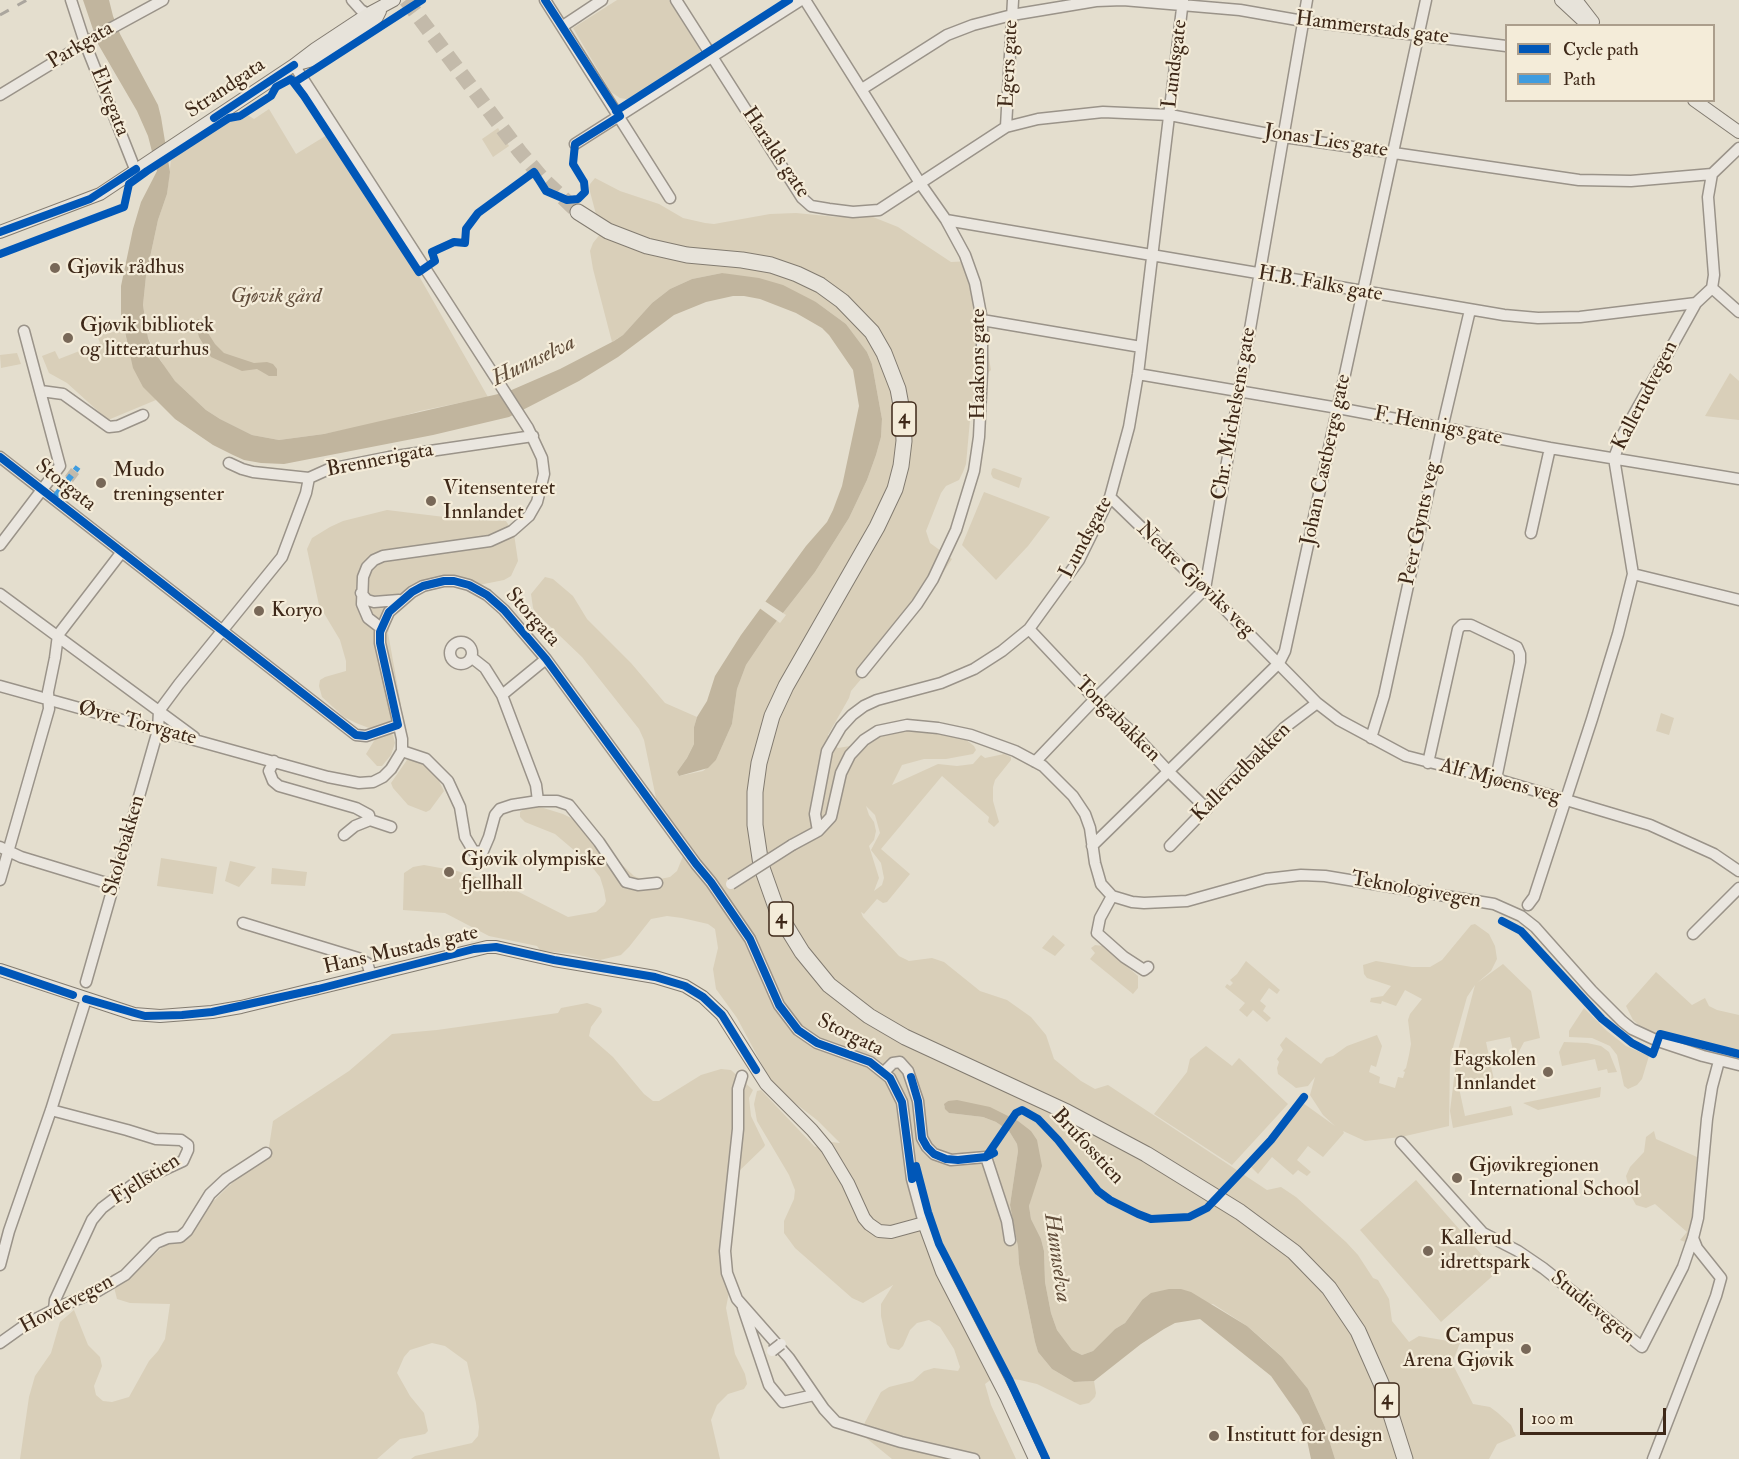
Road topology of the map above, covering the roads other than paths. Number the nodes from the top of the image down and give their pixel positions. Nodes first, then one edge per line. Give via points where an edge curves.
1 (71, 0) edge
2 (163, 0) edge
3 (352, 0) edge
4 (394, 0) edge
5 (545, 0) edge
6 (602, 0) edge
7 (676, 0) edge
8 (803, 0) edge
9 (1013, 0) edge
10 (1307, 0) edge
11 (1426, 0) edge
12 (1562, 0) edge
13 (1576, 0) edge
14 (1183, 3) edge
15 (381, 9) junction
16 (368, 14) junction
17 (1012, 15) junction
18 (1303, 21) junction
19 (1587, 24) edge
20 (1594, 24) edge
21 (563, 26) junction
22 (1418, 35) junction
23 (85, 43) junction
24 (1505, 46) edge
25 (712, 57) junction
26 (294, 65) junction
27 (862, 89) junction
28 (0, 95) edge
29 (1697, 102) edge
30 (1170, 115) junction
31 (620, 116) junction
32 (1006, 127) junction
33 (1739, 132) edge
34 (1284, 137) junction
35 (575, 144) dead end
36 (1739, 148) edge
37 (1392, 152) junction
38 (140, 166) junction
39 (1712, 174) junction
40 (920, 183) junction
41 (670, 198) dead end
42 (578, 212) tunnel mouth
43 (946, 220) junction
44 (0, 232) edge
45 (1152, 256) junction
46 (1259, 274) junction
47 (1712, 288) junction
48 (1362, 292) junction
49 (1696, 303) junction
50 (1470, 310) junction
51 (1739, 312) edge
52 (982, 320) junction
53 (24, 331) dead end
54 (1141, 348) junction
55 (1138, 374) junction
56 (41, 391) junction
57 (1239, 391) junction
58 (1338, 408) junction
59 (143, 415) dead end
60 (1442, 429) junction
61 (533, 436) junction
62 (1550, 448) junction
63 (0, 457) edge
64 (1614, 458) junction
65 (229, 463) dead end
66 (309, 478) junction
67 (1739, 479) edge
68 (42, 491) junction
69 (1110, 497) junction
70 (1531, 533) dead end
71 (0, 545) edge
72 (121, 553) junction
73 (1633, 573) junction
74 (1205, 589) junction
75 (361, 593) junction
76 (0, 594) edge
77 (400, 600) junction
78 (1739, 600) edge
79 (381, 628) junction
80 (1029, 629) junction
81 (223, 630) junction
82 (58, 635) junction
83 (471, 657) dead end
84 (546, 659) junction
85 (1279, 663) junction
86 (862, 672) dead end
87 (0, 686) edge
88 (501, 695) junction
89 (1095, 699) junction
90 (48, 700) junction
91 (1317, 703) junction
92 (159, 711) junction
93 (398, 725) junction
94 (158, 730) junction
95 (1371, 738) junction
96 (199, 740) junction
97 (402, 751) junction
98 (274, 761) junction
99 (1035, 762) junction
100 (1428, 763) junction
101 (1169, 772) junction
102 (1497, 779) junction
103 (1565, 798) junction
104 (538, 801) junction
105 (1207, 809) junction
106 (370, 820) junction
107 (391, 827) dead end
108 (818, 831) junction
109 (344, 835) dead end
110 (1092, 846) junction
111 (1170, 846) dead end
112 (4, 848) edge
113 (1739, 871) edge
114 (0, 880) edge
115 (657, 883) dead end
116 (113, 885) junction
117 (1739, 888) edge
118 (717, 891) junction
119 (1112, 896) junction
120 (1528, 905) dead end
121 (243, 923) dead end
122 (1693, 934) dead end
123 (1148, 967) dead end
124 (0, 970) edge
125 (371, 975) junction
126 (86, 982) dead end
127 (86, 999) junction
128 (1719, 1061) junction
129 (1739, 1065) edge
130 (884, 1072) junction
131 (742, 1076) dead end
132 (51, 1110) junction
133 (1401, 1142) dead end
134 (266, 1153) dead end
135 (924, 1223) junction
136 (1693, 1238) junction
137 (1010, 1240) dead end
138 (0, 1265) edge
139 (743, 1308) junction
140 (54, 1310) junction
141 (0, 1343) edge
142 (776, 1348) dead end
143 (760, 1360) junction
144 (814, 1395) junction
145 (974, 1459) edge
146 (1035, 1459) edge
147 (1404, 1459) edge
148 (1653, 1459) edge

1 - 23 street, Elvegata
2 - 23 street, Parkgata
3 - 16 street
4 - 15 main road, Strandgata
5 - 21 street
6 - 21 street
7 - 25 street, Haralds gate
8 - 25 street
8 - 27 street, Haakons gate
9 - 17 street, Egers gate
10 - 18 street, Chr. Michelsens gate
11 - 22 street, Johan Castbergs gate
12 - 19 main road
13 - 20 main road
14 - 17 street, Hammerstads gate via 1096,1
14 - 18 street, Hammerstads gate
14 - 30 street, Lundsgate
15 - 16 main road, Strandgata
15 - 26 main road, Strandgata via 357,34 320,58
16 - 26 main road, Strandgata
17 - 27 street, Hammerstads gate via 947,35
17 - 32 street, Egers gate
18 - 22 street, Hammerstads gate
18 - 34 street, Chr. Michelsens gate
21 - 31 street
22 - 24 street, Hammerstads gate
22 - 37 street, Johan Castbergs gate
23 - 28 street, Parkgata
23 - 38 street, Elvegata
25 - 31 street
25 - 40 street, Haralds gate via 802,198 811,206 853,212 879,210
26 - 38 main road, Strandgata
26 - 61 street
27 - 40 street, Haakons gate
29 - 33 main road
30 - 32 street, Jonas Lies gate via 1103,112 1038,119
30 - 34 street, Jonas Lies gate
30 - 45 street, Lundsgate
31 - 35 street
31 - 41 street
32 - 40 street, Jonas Lies gate
34 - 37 street, Jonas Lies gate
34 - 46 street, Chr. Michelsens gate
36 - 39 street
37 - 39 street, Jonas Lies gate via 1579,180 1631,181
37 - 48 street, Johan Castbergs gate
38 - 44 main road, Strandgata via 90,199
39 - 47 street via 1708,197
40 - 43 street, Haakons gate
42 - 147 highway, 4 via 608,231 647,246 763,264 820,285 872,332 898,389 904,441 895,489 786,686 772,716 759,764 754,818 761,865 778,913 798,946 829,985 869,1016 1137,1149 1211,1193 1294,1252 1329,1288 1358,1331 1381,1383
43 - 45 street, H.B. Falks gate
43 - 52 street, Haakons gate via 965,255
45 - 46 street, H.B. Falks gate
45 - 54 street, Lundsgate
46 - 48 street, H.B. Falks gate
46 - 57 street, Chr. Michelsens gate
47 - 49 street, Kallerudvegen
47 - 51 street
48 - 50 street, H.B. Falks gate
48 - 58 street, Johan Castbergs gate
49 - 50 street, H.B. Falks gate via 1580,317 1538,318
49 - 64 street, Kallerudvegen via 1623,434
50 - 60 street, Peer Gynts veg
52 - 54 street
52 - 86 street, Haakons gate via 979,437 974,471 956,530 923,595
53 - 56 street
54 - 55 street, Lundsgate
55 - 57 street, F. Hennigs gate
55 - 69 street, Lundsgate
56 - 59 street via 63,394 109,427
56 - 68 street via 60,466
57 - 58 street, F. Hennigs gate
57 - 74 street, Chr. Michelsens gate
58 - 60 street, F. Hennigs gate
58 - 85 street, Johan Castbergs gate via 1285,651
60 - 62 street, F. Hennigs gate
60 - 95 street, Peer Gynts veg
61 - 66 street, Brennerigata via 389,457 329,469
61 - 75 street via 544,474 537,502 519,526 490,541 383,556 366,567
62 - 64 street, F. Hennigs gate
62 - 70 street
63 - 68 street, Storgata
64 - 67 street, F. Hennigs gate
64 - 73 street, Kallerudvegen
65 - 66 street, Brennerigata via 253,472
66 - 81 street via 282,557
68 - 71 street
68 - 72 street, Storgata via 57,495
69 - 74 street, Nedre Gjøviks veg
69 - 80 street, Lundsgate via 1079,560
72 - 81 street, Storgata
72 - 82 street
73 - 78 street
73 - 103 street, Kallerudvegen via 1618,634
74 - 85 street, Nedre Gjøviks veg
74 - 89 street
75 - 77 street via 374,602
75 - 79 street via 368,618
76 - 82 street
77 - 79 street, Storgata
77 - 84 street, Storgata via 436,582 469,585 502,608
79 - 93 street via 380,643
80 - 89 street, Tongabakken
80 - 108 street, Lundsgate via 974,669 941,683 877,700 852,715 827,751 815,814
81 - 92 street
81 - 93 street, Storgata via 356,735
82 - 90 street
82 - 92 street
83 - 88 street via 485,668
84 - 88 street
84 - 118 street, Storgata
85 - 91 street, Alf Mjøens veg
85 - 101 street, Johan Castbergs gate
87 - 90 street, Øvre Torvgate
88 - 104 street via 536,785
89 - 99 street
89 - 101 street, Tongabakken
90 - 94 street, Øvre Torvgate
90 - 112 street via 44,728
91 - 95 street, Alf Mjøens veg
91 - 105 street, Kallerudbakken via 1284,728
92 - 94 street, Skolebakken
92 - 96 street
93 - 97 street
94 - 96 street, Øvre Torvgate
94 - 116 street, Skolebakken
95 - 100 street, Alf Mjøens veg
96 - 98 street, Øvre Torvgate
97 - 98 street, Øvre Torvgate via 391,769 373,782 359,783
97 - 104 street via 426,759 448,781 474,852 483,851 497,812
98 - 106 street via 269,771 279,786 356,807
99 - 108 street via 971,735 938,728 907,725 878,731 850,755 841,773 831,817
99 - 110 street via 1073,796 1090,828
100 - 102 street, Alf Mjøens veg
100 - 102 street via 1458,629 1471,625 1517,646 1520,654
101 - 105 street, Tongabakken
101 - 110 street, Johan Castbergs gate
102 - 103 street, Alf Mjøens veg
103 - 113 street, Alf Mjøens veg via 1650,825 1714,854
103 - 120 street, Kallerudvegen via 1534,897
104 - 115 street via 569,805 626,882
105 - 111 street, Kallerudbakken
106 - 107 street
106 - 109 street
108 - 118 street, bridge
110 - 119 street via 1101,884
112 - 114 street
112 - 116 street
116 - 126 street, Skolebakken
117 - 122 street
118 - 130 street, Storgata via 750,939 779,1005 798,1030 817,1043 870,1062
119 - 123 street via 1096,933 1124,957 1144,970
119 - 128 street, Teknologivegen via 1132,902 1171,903 1266,879 1301,875 1494,904 1535,927 1599,999 1632,1029
121 - 125 street via 358,958 367,963
124 - 127 main road, Hans Mustads gate
125 - 127 main road, Hans Mustads gate via 241,1007 182,1015 134,1014
125 - 135 main road, Hans Mustads gate via 496,947 677,982 703,997 722,1015 766,1084 827,1148 869,1224 891,1232
127 - 132 street
128 - 129 street, Teknologivegen
128 - 136 street, Studievegen via 1707,1119
130 - 135 street, Storgata via 902,1102 912,1179
130 - 137 street via 900,1062 908,1071 917,1094 922,1138 934,1154 951,1160 986,1157
131 - 139 street via 725,1251 727,1273
132 - 138 street
132 - 140 street, Fjellstien via 156,1139 181,1140 189,1150 183,1161 135,1183 102,1208 92,1220
133 - 136 street, Studievegen via 1483,1233 1535,1263 1642,1347 1683,1267
134 - 140 street, Hovdevegen via 210,1194 180,1237 156,1243 125,1275
135 - 146 main road via 942,1272
136 - 148 street via 1721,1278
139 - 143 street
139 - 144 street via 789,1358
140 - 141 street, Hovdevegen
142 - 143 street
143 - 144 street via 769,1385 783,1402
144 - 145 street via 836,1422

